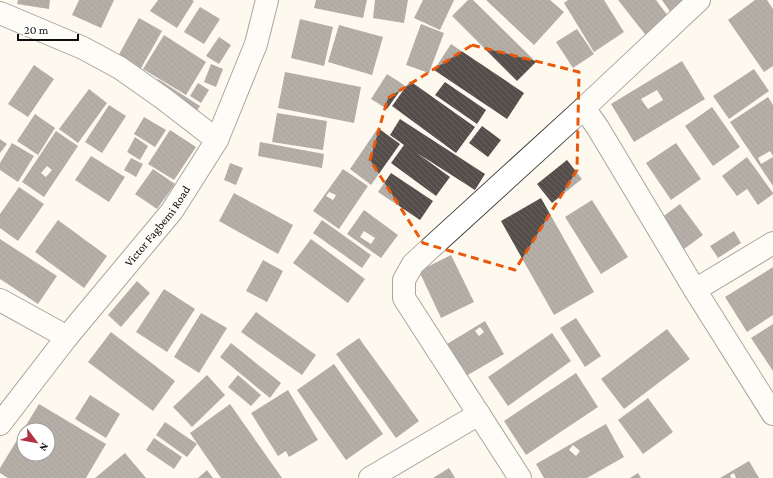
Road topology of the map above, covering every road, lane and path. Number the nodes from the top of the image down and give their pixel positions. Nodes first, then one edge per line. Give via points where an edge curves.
1 (267, 0) edge
2 (699, 0) edge
3 (0, 13) edge
4 (584, 108) junction
5 (217, 140) junction
6 (773, 243) edge
7 (695, 290) junction
8 (0, 300) edge
9 (67, 337) junction
10 (479, 414) junction
11 (773, 414) edge
12 (0, 424) edge
13 (370, 478) edge
14 (520, 478) edge

1 - 5 street, Victor Fagbemi Road via 256,44
2 - 4 street
3 - 5 street via 84,48 120,68
4 - 7 street
4 - 10 street via 413,264 404,280 404,298
5 - 9 street, Victor Fagbemi Road via 172,211
6 - 7 street
7 - 11 street
8 - 9 street
9 - 12 street, Victor Fagbemi Road
10 - 13 street
10 - 14 street

